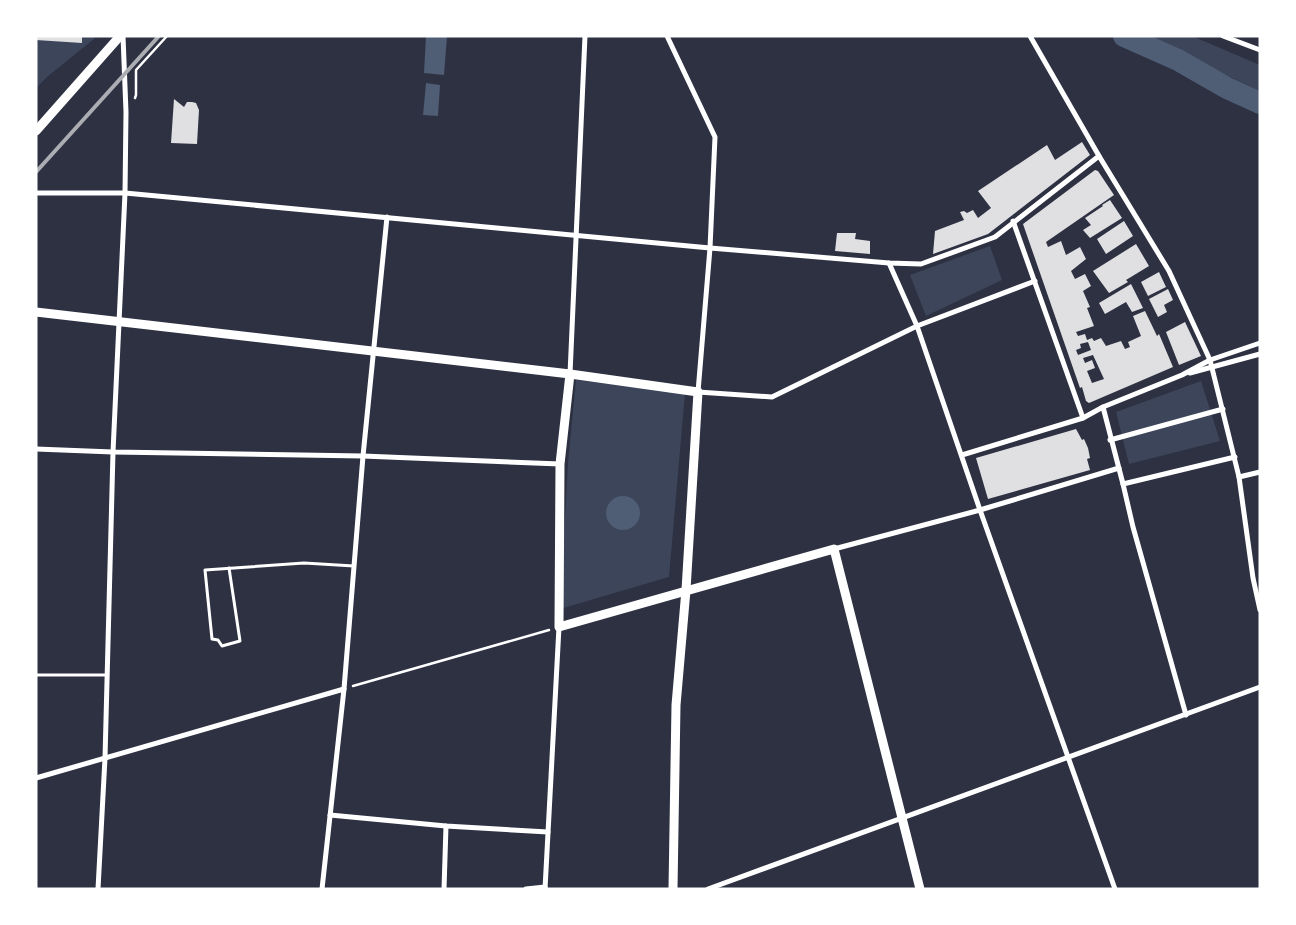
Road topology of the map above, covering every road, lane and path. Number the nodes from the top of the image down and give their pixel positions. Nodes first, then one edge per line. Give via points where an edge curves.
1 (122, 36) edge
2 (167, 36) edge
3 (585, 36) edge
4 (667, 36) edge
5 (1030, 36) edge
6 (1223, 36) edge
7 (1260, 50) edge
8 (126, 112) junction
9 (36, 131) edge
10 (1098, 156) junction
11 (36, 193) edge
12 (125, 193) junction
13 (387, 217) junction
14 (1013, 222) junction
15 (577, 235) junction
16 (710, 248) junction
17 (889, 263) junction
18 (1035, 281) junction
19 (36, 312) edge
20 (119, 321) junction
21 (917, 326) junction
22 (1260, 343) edge
23 (373, 352) junction
24 (1260, 354) edge
25 (1210, 360) junction
26 (1213, 368) junction
27 (570, 374) junction
28 (1182, 375) junction
29 (698, 392) junction
30 (1103, 406) junction
31 (1223, 408) junction
32 (1083, 418) junction
33 (1110, 440) junction
34 (36, 449) edge
35 (113, 452) junction
36 (962, 455) junction
37 (363, 456) junction
38 (1235, 457) junction
39 (560, 464) junction
40 (1119, 468) junction
41 (1260, 472) edge
42 (1239, 478) junction
43 (1123, 484) junction
44 (980, 510) junction
45 (834, 549) junction
46 (354, 566) junction
47 (229, 568) junction
48 (686, 590) junction
49 (1260, 610) edge
50 (559, 627) junction
51 (36, 675) edge
52 (107, 675) junction
53 (1260, 687) edge
54 (344, 688) junction
55 (1186, 715) junction
56 (105, 758) junction
57 (1067, 758) junction
58 (36, 778) edge
59 (330, 815) junction
60 (902, 818) junction
61 (446, 826) junction
62 (548, 832) junction
63 (545, 888) edge
64 (98, 889) edge
65 (322, 889) edge
66 (444, 889) edge
67 (526, 889) edge
68 (673, 889) edge
69 (708, 889) edge
70 (920, 889) edge
71 (1115, 889) edge

1 - 8 street
1 - 9 street
2 - 8 path via 136,70 136,95
3 - 15 street
4 - 16 street via 715,137
5 - 10 street
6 - 7 street
8 - 12 street
10 - 14 street
10 - 25 street via 1169,271
11 - 12 street
12 - 13 street
12 - 20 street
13 - 15 street
13 - 23 street
14 - 17 street via 995,236 921,264
14 - 18 street
15 - 16 street
15 - 27 street
16 - 17 street
16 - 29 street
17 - 21 street
18 - 21 street
18 - 32 street
19 - 20 street
20 - 23 street
20 - 35 street
21 - 29 street via 772,397
21 - 36 street
22 - 25 street
23 - 27 street
23 - 37 street
24 - 26 street
25 - 26 street
25 - 28 street
26 - 28 street
26 - 31 street
27 - 29 street
27 - 39 street
28 - 30 street
29 - 48 street
30 - 32 street
30 - 33 street
31 - 33 street
31 - 38 street
32 - 36 street
33 - 40 street
34 - 35 street
35 - 37 street
35 - 52 street
36 - 44 street
37 - 39 street
37 - 46 street
38 - 42 street
38 - 43 street
39 - 50 street
40 - 43 street
40 - 44 street
41 - 42 street
42 - 49 street
43 - 55 street
44 - 45 street
44 - 57 street
45 - 48 street
45 - 60 street
46 - 47 lane via 304,563
46 - 54 street
47 - 47 lane via 205,570 212,639 218,640 222,646 240,641
48 - 50 street
48 - 68 street via 676,705
50 - 54 path
50 - 62 street
51 - 52 lane
52 - 56 street
53 - 55 street
54 - 56 street
54 - 59 street
55 - 57 street
56 - 58 street
56 - 64 street
57 - 60 street
57 - 71 street
59 - 61 street
59 - 65 street
60 - 69 street
60 - 70 street
61 - 62 street
61 - 66 street
62 - 63 street
63 - 67 street

